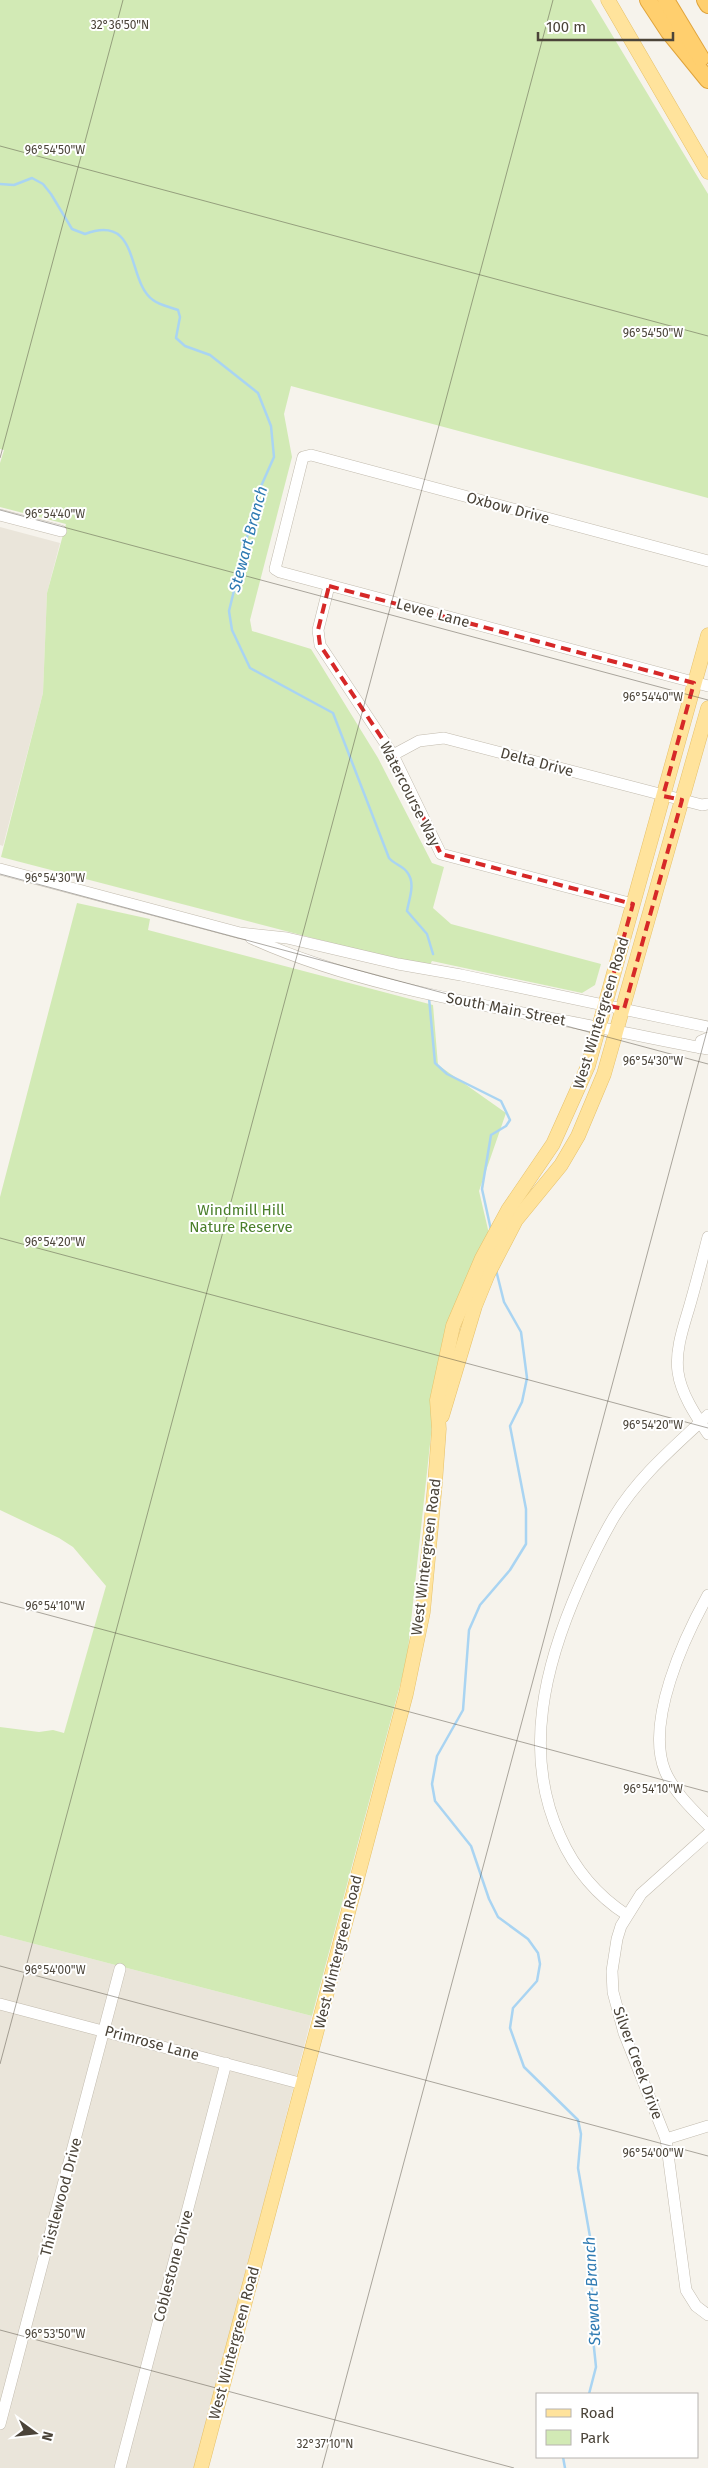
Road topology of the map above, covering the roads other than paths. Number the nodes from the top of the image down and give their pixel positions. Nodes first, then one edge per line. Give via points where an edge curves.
1 (608, 0) edge
2 (648, 0) edge
3 (666, 0) edge
4 (705, 0) edge
5 (708, 5) edge
6 (708, 70) edge
7 (708, 80) edge
8 (708, 172) edge
9 (308, 455) joint
10 (0, 515) edge
11 (61, 531) dead end
12 (708, 562) edge
13 (329, 586) junction
14 (708, 635) edge
15 (701, 685) edge
16 (708, 708) edge
17 (393, 755) junction
18 (663, 796) junction
19 (682, 800) junction
20 (708, 804) edge
21 (0, 869) edge
22 (633, 904) junction
23 (240, 933) junction
24 (398, 964) junction
25 (393, 985) junction
26 (605, 1005) junction
27 (624, 1009) junction
28 (598, 1027) junction
29 (708, 1027) edge
30 (618, 1031) junction
31 (708, 1038) edge
32 (704, 1049) edge
33 (708, 1237) edge
34 (704, 1419) edge
35 (439, 1429) junction
36 (708, 1434) edge
37 (708, 1595) edge
38 (708, 1825) edge
39 (708, 1834) edge
40 (627, 1914) junction
41 (120, 1969) dead end
42 (0, 2004) edge
43 (105, 2031) junction
44 (226, 2063) junction
45 (303, 2084) junction
46 (708, 2126) edge
47 (666, 2140) junction
48 (708, 2315) edge
49 (0, 2424) edge
50 (120, 2468) edge
51 (201, 2468) edge

1 - 8 main road
2 - 7 highway
3 - 6 highway
4 - 5 highway
9 - 12 street, Oxbow Drive
9 - 13 street, Levee Lane via 303,457 275,568
10 - 11 street
13 - 15 street, Levee Lane
13 - 17 street, Watercourse Way via 318,630 320,644
14 - 15 main road, West Wintergreen Road
15 - 18 main road, West Wintergreen Road
16 - 19 main road, West Wintergreen Road
17 - 18 street, Delta Drive via 420,741 444,738
17 - 22 street, Watercourse Way via 441,854
18 - 19 street, Delta Drive
18 - 22 main road, West Wintergreen Road
19 - 20 street, Delta Drive
19 - 27 main road, West Wintergreen Road
21 - 23 street
22 - 26 main road, West Wintergreen Road
23 - 24 street, South Main Street via 287,938
23 - 25 street, South Main Street via 284,952
24 - 25 street
24 - 26 street, South Main Street
25 - 28 street, South Main Street
26 - 27 street, South Main Street
26 - 28 main road, West Wintergreen Road
27 - 29 street, South Main Street
27 - 30 main road, West Wintergreen Road
28 - 30 street, South Main Street
28 - 35 main road, West Wintergreen Road via 588,1066 572,1105 541,1165 510,1207 477,1267 453,1326 438,1400
30 - 32 street, South Main Street
30 - 35 main road, West Wintergreen Road via 578,1136 561,1165 516,1220 491,1267 474,1306
31 - 32 street via 701,1041
33 - 34 street via 677,1358 683,1390
34 - 36 street
34 - 40 street via 661,1457 614,1517 574,1598 546,1682 540,1750 549,1810 566,1849 585,1878 607,1902
35 - 45 main road, West Wintergreen Road via 423,1612 406,1694
37 - 38 street via 684,1642 662,1714 660,1733 665,1770 682,1799
39 - 40 street, Silver Creek Drive via 641,1894
40 - 47 street, Silver Creek Drive via 613,1954 613,1992 624,2033
41 - 43 street, Thistlewood Drive
42 - 43 street, Primrose Lane
43 - 44 street, Primrose Lane
43 - 49 street, Thistlewood Drive
44 - 45 street, Primrose Lane
44 - 50 street, Coblestone Drive
45 - 51 main road, West Wintergreen Road
46 - 47 street
47 - 48 street, Silver Creek Drive via 681,2263 690,2297 701,2312

